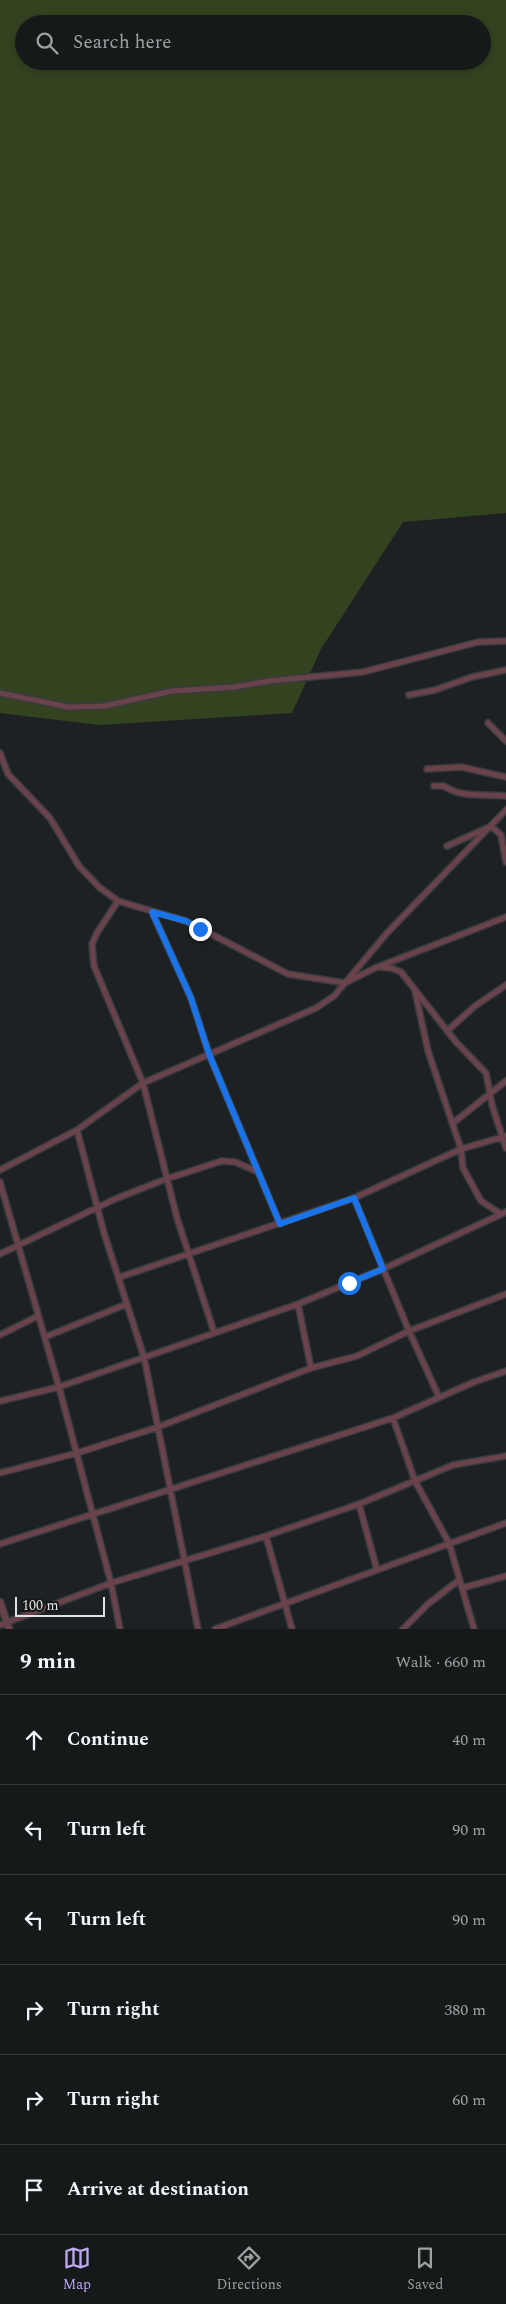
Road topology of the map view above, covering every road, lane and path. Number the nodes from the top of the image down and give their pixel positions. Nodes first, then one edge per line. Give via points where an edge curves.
1 (506, 641) edge
2 (506, 670) edge
3 (0, 693) edge
4 (409, 695) dead end
5 (488, 723) dead end
6 (506, 741) edge
7 (0, 753) edge
8 (427, 768) dead end
9 (506, 777) edge
10 (434, 786) dead end
11 (506, 796) edge
12 (506, 810) edge
13 (490, 827) junction
14 (504, 842) edge
15 (447, 846) dead end
16 (506, 862) edge
17 (118, 901) junction
18 (152, 912) junction
19 (506, 917) edge
20 (375, 968) junction
21 (345, 983) junction
22 (506, 985) edge
23 (415, 991) junction
24 (447, 1031) junction
25 (209, 1054) junction
26 (506, 1081) edge
27 (143, 1083) junction
28 (490, 1093) junction
29 (453, 1123) junction
30 (77, 1130) junction
31 (504, 1137) edge
32 (506, 1148) edge
33 (461, 1149) junction
34 (0, 1170) edge
35 (256, 1171) junction
36 (166, 1179) junction
37 (0, 1182) edge
38 (354, 1198) junction
39 (98, 1208) junction
40 (504, 1213) edge
41 (280, 1224) junction
42 (19, 1246) junction
43 (189, 1253) junction
44 (0, 1254) edge
45 (383, 1269) junction
46 (120, 1277) junction
47 (506, 1294) edge
48 (128, 1304) junction
49 (298, 1304) junction
50 (38, 1316) junction
51 (408, 1331) junction
52 (214, 1332) junction
53 (0, 1335) edge
54 (45, 1336) junction
55 (144, 1357) junction
56 (311, 1368) junction
57 (506, 1371) edge
58 (60, 1387) junction
59 (439, 1397) junction
60 (0, 1401) edge
61 (393, 1418) junction
62 (158, 1427) junction
63 (77, 1453) junction
64 (506, 1456) edge
65 (0, 1473) edge
66 (415, 1481) junction
67 (169, 1488) junction
68 (358, 1504) junction
69 (92, 1513) junction
70 (506, 1523) edge
71 (266, 1536) junction
72 (449, 1543) junction
73 (0, 1544) edge
74 (185, 1561) junction
75 (377, 1570) junction
76 (506, 1576) edge
77 (459, 1580) junction
78 (111, 1583) junction
79 (462, 1588) junction
80 (0, 1602) edge
81 (285, 1605) junction
82 (3, 1623) edge
83 (9, 1629) edge
84 (120, 1629) edge
85 (198, 1629) edge
86 (215, 1629) edge
87 (292, 1629) edge
88 (403, 1629) edge
89 (474, 1629) edge

1 - 3 street via 478,642 363,672 269,681 235,688 172,691 104,706 68,706
2 - 4 street
5 - 6 street
7 - 17 street via 8,774 50,818 79,866 98,887
8 - 9 street via 461,767
10 - 11 street via 469,794
12 - 13 street
13 - 14 street via 501,835
13 - 15 street
13 - 21 street via 387,933
14 - 16 street
17 - 18 street
17 - 27 street via 97,933 92,944 92,956
18 - 21 street via 186,921 288,974
18 - 25 street via 191,998
19 - 20 street
20 - 21 street
20 - 23 street via 401,972
21 - 25 street via 334,996 316,1008
22 - 24 street
23 - 24 street
23 - 29 street via 428,1050
24 - 28 street via 486,1073
25 - 27 street
25 - 35 street
26 - 28 street
27 - 30 street
27 - 36 street
28 - 29 street
28 - 31 street
29 - 33 street
30 - 34 street
30 - 39 street
31 - 32 street
31 - 33 street
33 - 38 street
33 - 40 street via 463,1168 475,1193 481,1201
35 - 36 street via 235,1162 222,1161
35 - 41 street
36 - 39 street
36 - 43 street
37 - 42 street
38 - 41 street
38 - 45 street
39 - 42 street
39 - 46 street
40 - 45 street
41 - 43 street
42 - 44 street
42 - 50 street
43 - 46 street
43 - 52 street
45 - 49 street
45 - 51 street
46 - 48 street
47 - 51 street
48 - 54 street
48 - 55 street
49 - 52 street
49 - 56 street
50 - 53 street
50 - 54 street
51 - 56 street via 357,1356
51 - 59 street
52 - 55 street
54 - 58 street
55 - 58 street
55 - 62 street
56 - 62 street
57 - 59 street
58 - 60 street
58 - 63 street
59 - 61 street
61 - 66 street
61 - 67 street
62 - 63 street
62 - 67 street
63 - 65 street
63 - 69 street
64 - 66 street via 453,1465
66 - 68 street
66 - 72 street
67 - 69 street
67 - 74 street
68 - 71 street
68 - 75 street
69 - 73 street
69 - 78 street
70 - 72 street
71 - 74 street
71 - 81 street
72 - 75 street
72 - 77 street
74 - 78 street
74 - 85 street
75 - 81 street
76 - 79 street
77 - 79 street
77 - 88 street
78 - 82 street
78 - 84 street
79 - 89 street
80 - 82 street
81 - 86 street
81 - 87 street
82 - 83 street

